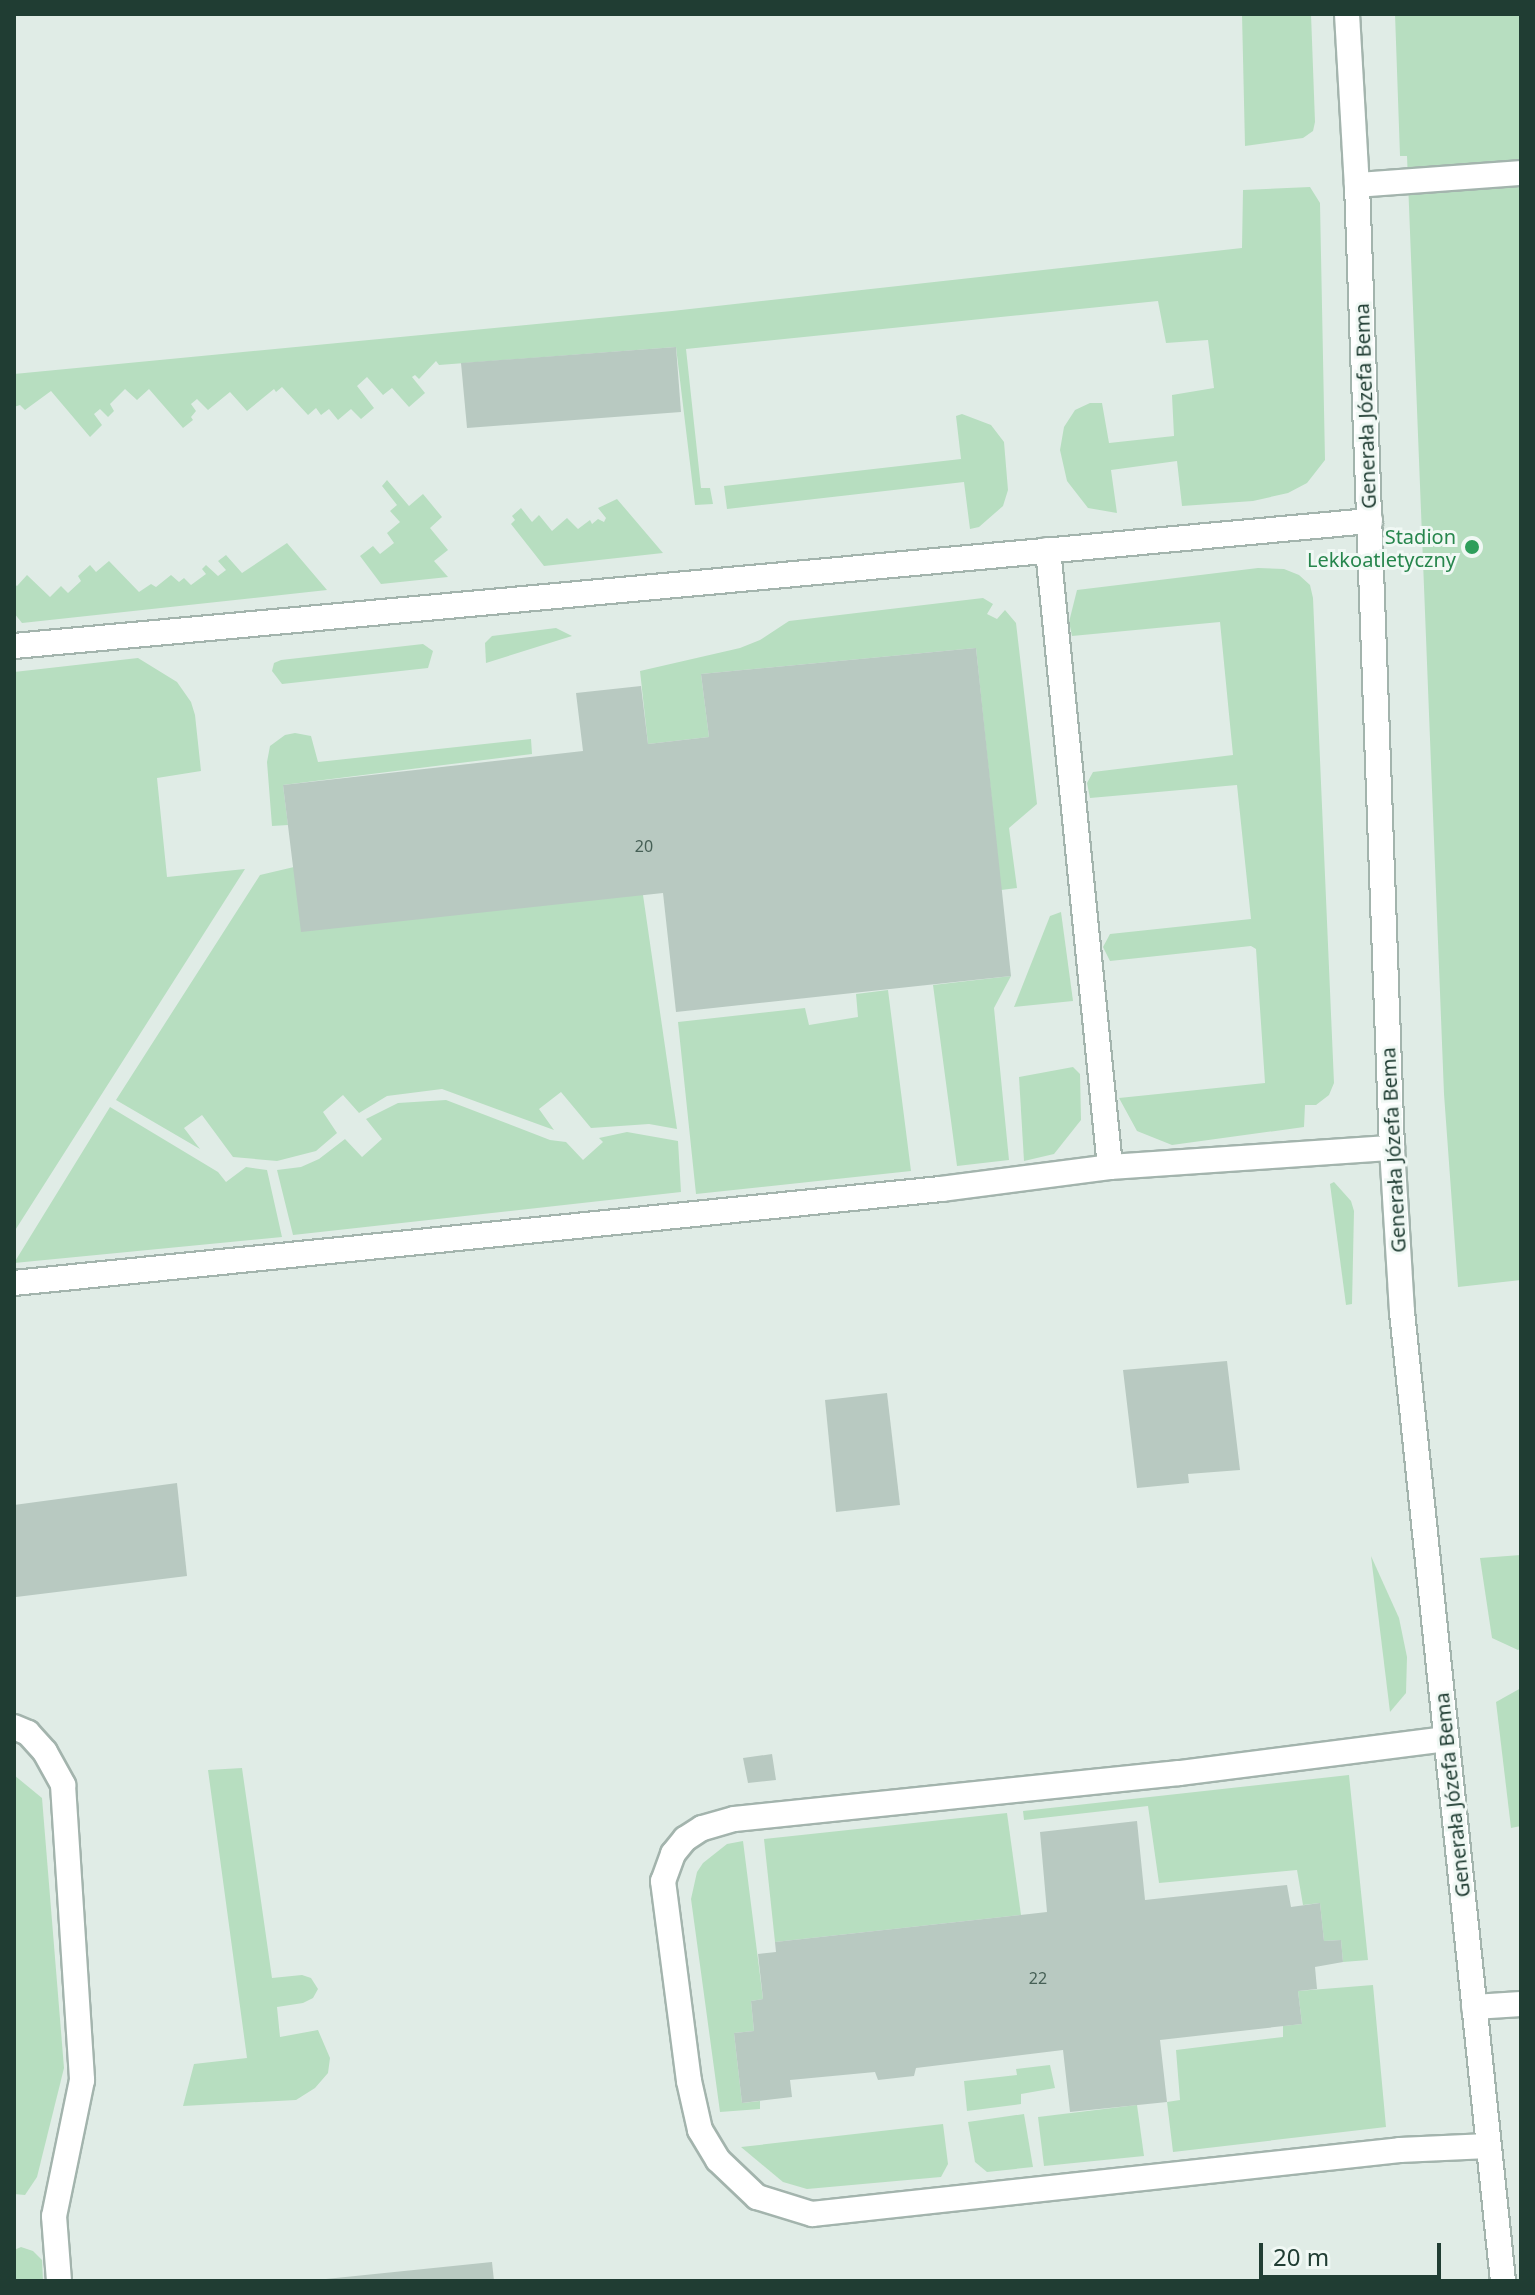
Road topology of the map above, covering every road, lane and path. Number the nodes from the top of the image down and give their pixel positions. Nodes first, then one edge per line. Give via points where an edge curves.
1 (1347, 14) edge
2 (1521, 173) edge
3 (1357, 185) junction
4 (1370, 521) junction
5 (1048, 550) junction
6 (14, 646) edge
7 (1392, 1148) junction
8 (1110, 1167) junction
9 (14, 1283) edge
10 (14, 1727) edge
11 (1446, 1739) junction
12 (1521, 2004) edge
13 (1474, 2007) junction
14 (1488, 2146) junction
15 (59, 2281) edge
16 (1503, 2281) edge

1 - 3 street, Generała Józefa Bema
2 - 3 street
3 - 4 street, Generała Józefa Bema
4 - 5 street
4 - 7 street, Generała Józefa Bema
5 - 6 street
5 - 8 street
7 - 8 street
7 - 11 street, Generała Józefa Bema via 1402,1312
8 - 9 street via 941,1189
10 - 15 street via 28,1733 45,1752 63,1785 82,2080 54,2216
11 - 13 street, Generała Józefa Bema
11 - 14 street via 734,1819 685,1839 663,1881 700,2130 718,2160 757,2197 812,2214 1400,2150
12 - 13 street
13 - 14 street, Generała Józefa Bema
14 - 16 street, Generała Józefa Bema

